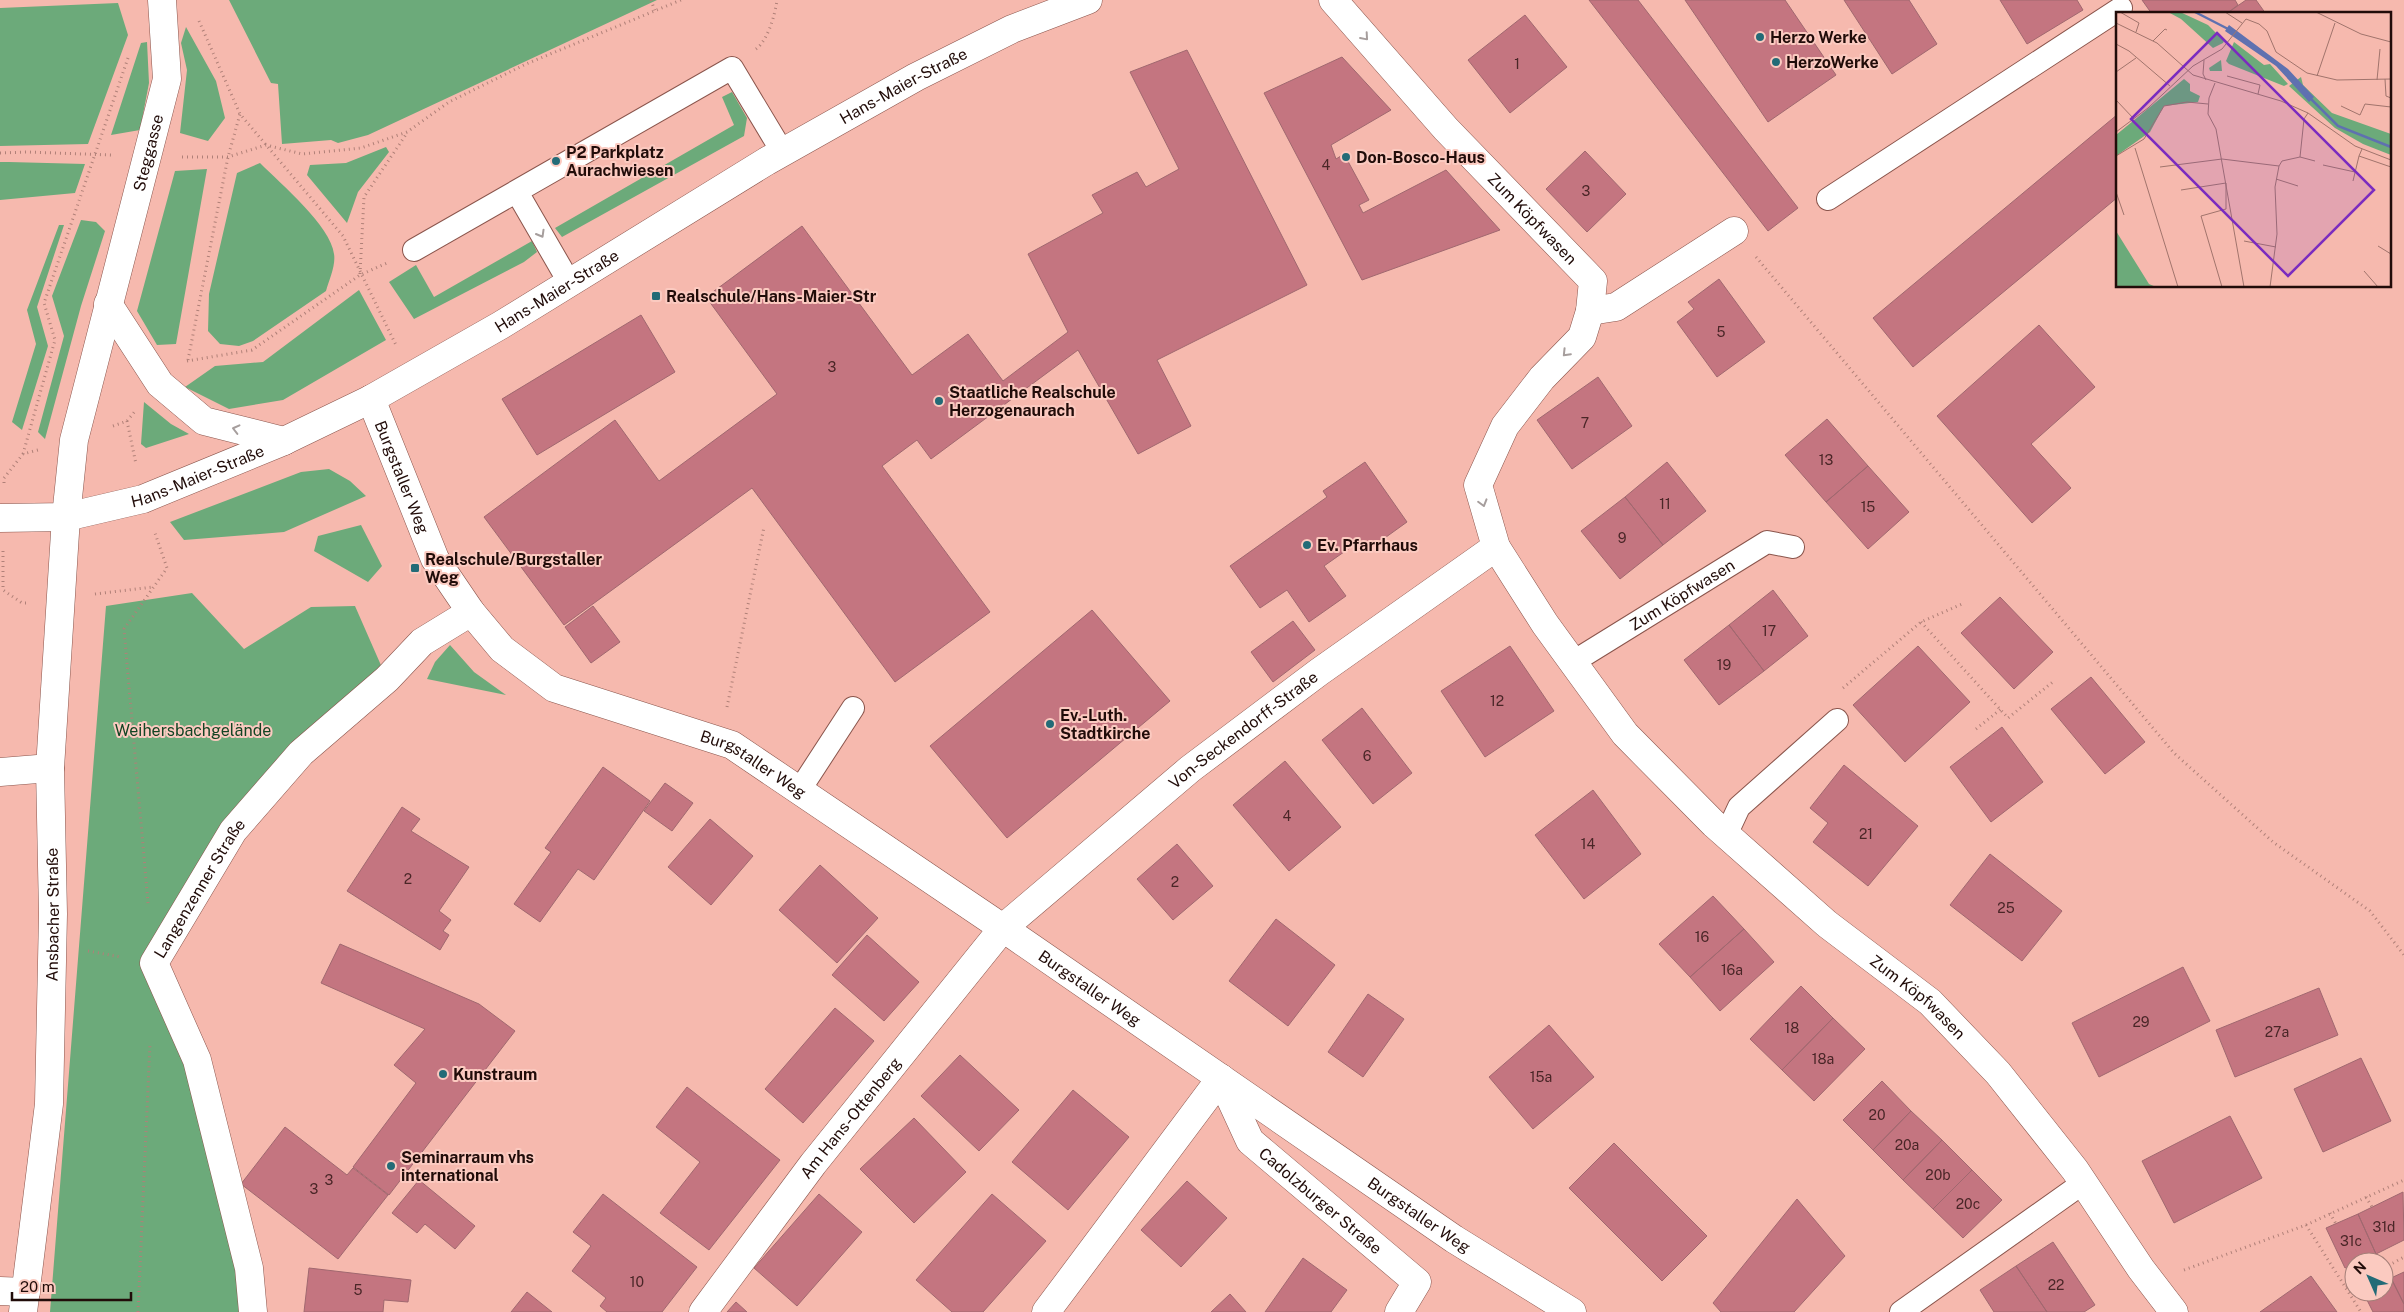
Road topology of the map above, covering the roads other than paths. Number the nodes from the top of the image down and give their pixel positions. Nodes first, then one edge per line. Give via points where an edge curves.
1 (1088, 0) edge
2 (1333, 0) edge
3 (163, 2) edge
4 (2120, 7) edge
5 (783, 153) junction
6 (517, 192) junction
7 (1828, 199) dead end
8 (1734, 231) road end
9 (414, 250) dead end
10 (569, 282) junction
11 (108, 304) junction
12 (1590, 311) junction
13 (371, 399) junction
14 (284, 441) junction
15 (66, 517) junction
16 (0, 518) edge
17 (1496, 547) junction
18 (1793, 547) dead end
19 (471, 612) junction
20 (1573, 662) junction
21 (853, 708) dead end
22 (1837, 720) road end
23 (50, 768) junction
24 (0, 772) edge
25 (799, 791) junction
26 (1726, 835) junction
27 (1003, 928) junction
28 (1221, 1078) junction
29 (2083, 1183) junction
30 (16, 1298) edge
31 (253, 1312) edge
32 (703, 1312) edge
33 (1046, 1312) edge
34 (1399, 1312) edge
35 (1572, 1312) edge
36 (1902, 1312) edge
37 (2174, 1312) edge

1 - 5 street, Hans-Maier-Straße via 1012,29 916,77
2 -> 12 street, Zum Köpfwasen via 1446,129 1592,281
3 - 11 street, Steggasse via 167,79
4 - 7 lane
5 - 6 lane via 732,68
5 - 10 street, Hans-Maier-Straße
6 - 9 lane
6 -> 10 lane
8 - 12 street via 1616,307
10 - 13 street, Hans-Maier-Straße
14 -> 11 street via 204,420 160,384
11 - 15 street, Steggasse via 74,440
12 -> 17 street, Zum Köpfwasen via 1582,337 1542,378 1505,426 1478,484
13 - 14 street, Hans-Maier-Straße
13 - 19 street, Burgstaller Weg via 435,559
14 - 15 street, Hans-Maier-Straße via 143,499
15 - 16 street, Hans-Maier-Straße
15 - 23 street, Ansbacher Straße
17 - 20 street, Zum Köpfwasen
17 - 27 street, Von-Seckendorff-Straße via 1319,672 1190,769
18 - 20 lane, Zum Köpfwasen via 1767,542
19 - 25 street, Burgstaller Weg via 502,649 554,688 732,745
19 - 31 street, Langenzenner Straße via 422,642 387,679 301,753 233,831 154,962 197,1060 248,1268
20 - 26 street, Zum Köpfwasen via 1625,734
21 - 25 lane
22 - 26 lane via 1739,807
23 - 24 street
23 - 30 street, Ansbacher Straße via 52,944 49,1104
25 - 27 street, Burgstaller Weg
26 - 29 street, Zum Köpfwasen via 1827,924 1930,1002 1998,1073
27 - 28 street, Burgstaller Weg
27 - 32 street, Am Hans-Ottenberg via 813,1164
28 - 33 street
28 - 34 street, Cadolzburger Straße via 1250,1141 1417,1282
28 - 35 street, Burgstaller Weg via 1454,1239
29 - 36 lane
29 - 37 street, Zum Köpfwasen

